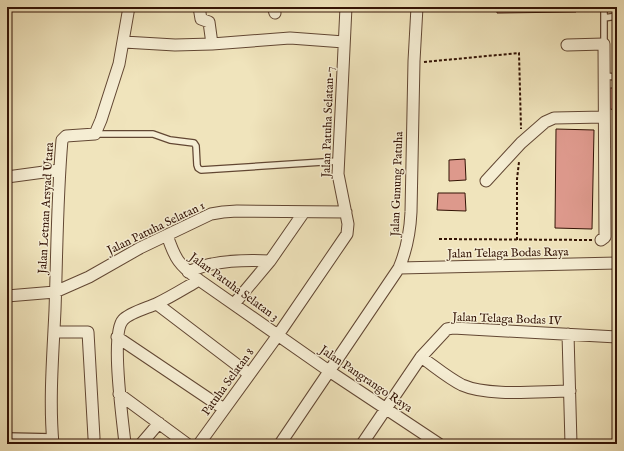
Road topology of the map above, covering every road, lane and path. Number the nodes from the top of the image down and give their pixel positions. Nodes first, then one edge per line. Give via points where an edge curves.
1 (129, 7) edge
2 (198, 7) edge
3 (346, 7) edge
4 (417, 7) edge
5 (604, 7) edge
6 (617, 16) edge
7 (604, 18) junction
8 (124, 42) junction
9 (344, 42) junction
10 (212, 44) junction
11 (604, 44) junction
12 (567, 45) dead end
13 (519, 53) dead end
14 (414, 61) junction
15 (604, 76) junction
16 (617, 76) edge
17 (604, 117) junction
18 (95, 134) junction
19 (338, 161) junction
20 (59, 170) junction
21 (7, 177) edge
22 (486, 181) dead end
23 (304, 212) junction
24 (346, 212) junction
25 (167, 236) junction
26 (438, 239) dead end
27 (601, 240) joint
28 (270, 261) junction
29 (617, 263) edge
30 (399, 268) junction
31 (188, 272) junction
32 (199, 280) junction
33 (55, 292) junction
34 (7, 296) edge
35 (157, 304) junction
36 (234, 304) junction
37 (54, 332) junction
38 (568, 334) junction
39 (278, 335) junction
40 (117, 337) junction
41 (617, 337) edge
42 (421, 357) junction
43 (329, 371) junction
44 (249, 374) junction
45 (570, 391) junction
46 (120, 394) junction
47 (386, 408) junction
48 (224, 410) junction
49 (159, 423) junction
50 (7, 436) edge
51 (94, 438) dead end
52 (53, 440) edge
53 (436, 443) edge
54 (125, 444) edge
55 (141, 444) edge
56 (187, 444) edge
57 (199, 444) edge
58 (280, 444) edge
59 (362, 444) edge
60 (571, 444) edge

1 - 8 street
2 - 10 street via 202,19 209,22
3 - 9 street, Jalan Patuha Selatan-7
4 - 14 street, Jalan Gunung Patuha
5 - 7 lane
6 - 7 lane
7 - 11 lane
8 - 10 street
8 - 18 street via 114,82
9 - 10 street via 290,38
9 - 19 street, Jalan Patuha Selatan-7
11 - 12 street
11 - 15 street
13 - 14 path
14 - 30 street, Jalan Gunung Patuha via 410,233
15 - 16 lane
15 - 17 street
17 - 22 street via 554,118 545,122 521,143
17 - 27 street via 605,237
18 - 19 lane via 153,134 170,140 194,143 197,165 201,170
18 - 20 street, Jalan Letnan Arsyad Utara via 63,137
19 - 24 street, Jalan Patuha Selatan-7 via 338,174
20 - 21 street
20 - 33 street, Jalan Letnan Arsyad Utara
23 - 24 street, Jalan Patuha Selatan 1
23 - 25 street, Jalan Patuha Selatan 1 via 211,214
23 - 28 street
24 - 39 street, Jalan Patuha Selatan-7 via 346,236
25 - 31 street, Jalan Patuha Selatan 3 via 176,259
25 - 33 street, Jalan Patuha Selatan 1
26 - 27 path
28 - 31 street via 223,262
28 - 36 street
29 - 30 street, Jalan Telaga Bodas Raya
30 - 43 street, Jalan Gunung Patuha
31 - 32 street, Jalan Patuha Selatan 3
32 - 35 street
32 - 36 street, Jalan Patuha Selatan 3
33 - 34 street, Jalan Patuha Selatan 1
33 - 37 street, Jalan Letnan Arsyad Utara
35 - 40 street via 124,319 119,325
35 - 44 street
36 - 39 street, Jalan Patuha Selatan 3
37 - 51 street via 88,332
37 - 52 street, Jalan Letnan Arsyad Utara
38 - 41 street, Jalan Telaga Bodas IV
38 - 42 street, Jalan Telaga Bodas IV via 453,328 443,333
38 - 45 street
39 - 43 street, Jalan Pangrango Raya
39 - 44 street, Patuha Selatan 8
40 - 46 street
40 - 48 street
42 - 45 street via 462,384 475,389 501,392
42 - 47 street, Jalan Telaga Bodas IV
43 - 47 street, Jalan Pangrango Raya
43 - 58 street, Jalan Gunung Patuha
44 - 48 street, Patuha Selatan 8
45 - 60 street
46 - 49 street
46 - 54 street
47 - 53 street, Jalan Pangrango Raya
47 - 59 street, Jalan Telaga Bodas IV
48 - 57 street, Patuha Selatan 8
49 - 55 street
49 - 56 street
50 - 52 lane

